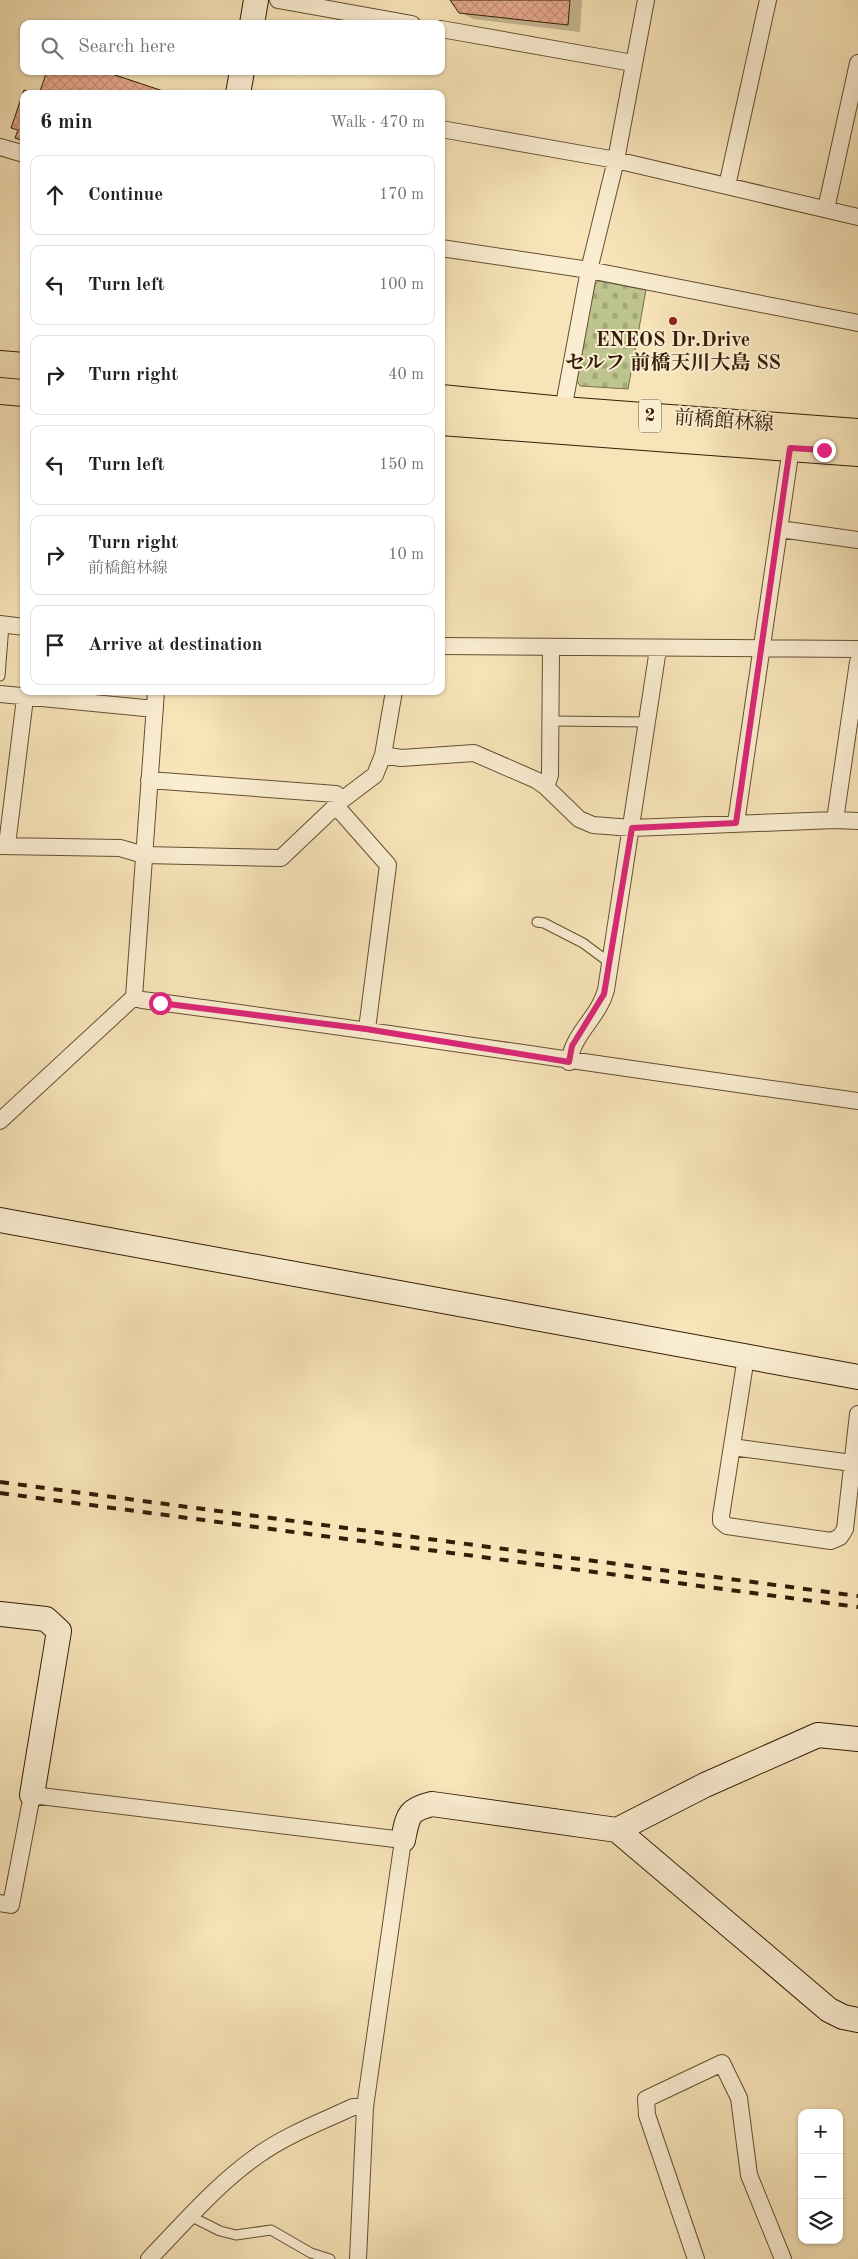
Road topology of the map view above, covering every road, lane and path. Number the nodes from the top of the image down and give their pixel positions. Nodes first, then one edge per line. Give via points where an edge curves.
1 (256, 0) edge
2 (278, 0) edge
3 (646, 0) edge
4 (768, 0) edge
5 (253, 20) edge
6 (390, 20) edge
7 (445, 30) edge
8 (633, 63) junction
9 (858, 63) edge
10 (241, 75) edge
11 (239, 90) edge
12 (445, 131) edge
13 (0, 147) edge
14 (20, 153) edge
15 (616, 160) junction
16 (727, 186) junction
17 (826, 209) junction
18 (858, 217) edge
19 (445, 249) edge
20 (589, 270) junction
21 (858, 323) edge
22 (0, 364) edge
23 (20, 366) edge
24 (0, 391) edge
25 (20, 393) edge
26 (496, 394) dead end
27 (445, 398) edge
28 (526, 406) junction
29 (563, 410) junction
30 (445, 422) edge
31 (858, 432) edge
32 (790, 448) junction
33 (858, 453) edge
34 (780, 529) junction
35 (858, 540) edge
36 (2, 625) edge
37 (20, 627) edge
38 (445, 646) edge
39 (551, 648) junction
40 (658, 649) junction
41 (761, 649) junction
42 (858, 649) edge
43 (858, 662) edge
44 (0, 676) edge
45 (0, 694) edge
46 (156, 695) edge
47 (393, 695) edge
48 (24, 698) junction
49 (155, 710) junction
50 (551, 721) junction
51 (647, 722) junction
52 (382, 755) junction
53 (148, 780) junction
54 (546, 787) junction
55 (339, 803) junction
56 (835, 820) junction
57 (858, 822) edge
58 (736, 823) junction
59 (632, 828) junction
60 (4, 846) edge
61 (144, 854) junction
62 (537, 922) dead end
63 (610, 963) junction
64 (134, 997) junction
65 (366, 1029) junction
66 (569, 1062) junction
67 (858, 1102) edge
68 (0, 1121) edge
69 (0, 1220) edge
70 (746, 1357) junction
71 (858, 1377) edge
72 (858, 1414) edge
73 (732, 1447) junction
74 (852, 1463) junction
75 (0, 1614) edge
76 (858, 1739) edge
77 (32, 1796) junction
78 (617, 1830) junction
79 (403, 1840) junction
80 (0, 1903) edge
81 (858, 2020) edge
82 (365, 2107) junction
83 (190, 2216) junction
84 (156, 2257) edge
85 (330, 2259) edge
86 (358, 2259) edge
87 (696, 2259) edge
88 (783, 2259) edge

1 - 5 street
2 - 6 street
3 - 8 street
4 - 16 street
7 - 8 street
8 - 15 street
9 - 17 street
10 - 11 street
12 - 15 street
13 - 14 street
15 - 16 street
15 - 20 street
16 - 17 street
17 - 18 street
19 - 20 street
20 - 21 street
20 - 29 street
22 - 23 main road
24 - 25 main road
26 - 28 lane
27 - 28 main road, 前橋館林線 / 2
28 - 29 main road, 前橋館林線 / 2
29 - 31 main road, 前橋館林線 / 2
30 - 32 main road, 前橋館林線 / 2
32 - 33 main road, 前橋館林線 / 2
32 - 34 street
34 - 35 street
34 - 41 street
36 - 37 street
36 - 44 lane
38 - 39 street
39 - 40 street
39 - 50 street
40 - 41 street
40 - 51 street
41 - 42 street
41 - 58 street
43 - 56 street
45 - 48 street
46 - 49 street
47 - 52 street
48 - 49 street
48 - 60 street
49 - 53 street
50 - 51 lane
50 - 54 street via 550,775
51 - 59 street
52 - 54 street via 401,758 474,753
52 - 55 street via 375,775
53 - 55 street via 336,794
53 - 61 street
54 - 59 street via 584,822
55 - 61 street via 281,858
55 - 65 street via 388,865
56 - 57 street
56 - 58 street
58 - 59 street
59 - 63 street
60 - 61 street via 120,848
61 - 64 street
62 - 63 lane via 583,943
63 - 66 street via 604,994 572,1046
64 - 65 street
64 - 68 street
65 - 66 street
66 - 67 street
69 - 70 street
70 - 71 street
70 - 73 street
72 - 74 street
73 - 74 street
73 - 74 street via 721,1521 739,1529 836,1540 845,1529
75 - 77 street via 46,1619 59,1631
76 - 78 street via 818,1735 705,1785
77 - 79 street
77 - 80 street via 11,1905
78 - 79 street via 432,1804 415,1808 408,1818
78 - 81 street via 829,2010
79 - 82 street
82 - 83 street via 353,2107 268,2149 227,2180
82 - 86 street
83 - 84 street
83 - 85 lane via 236,2235 271,2230 311,2253
87 - 88 street via 647,2114 646,2099 722,2062 739,2098 749,2175

